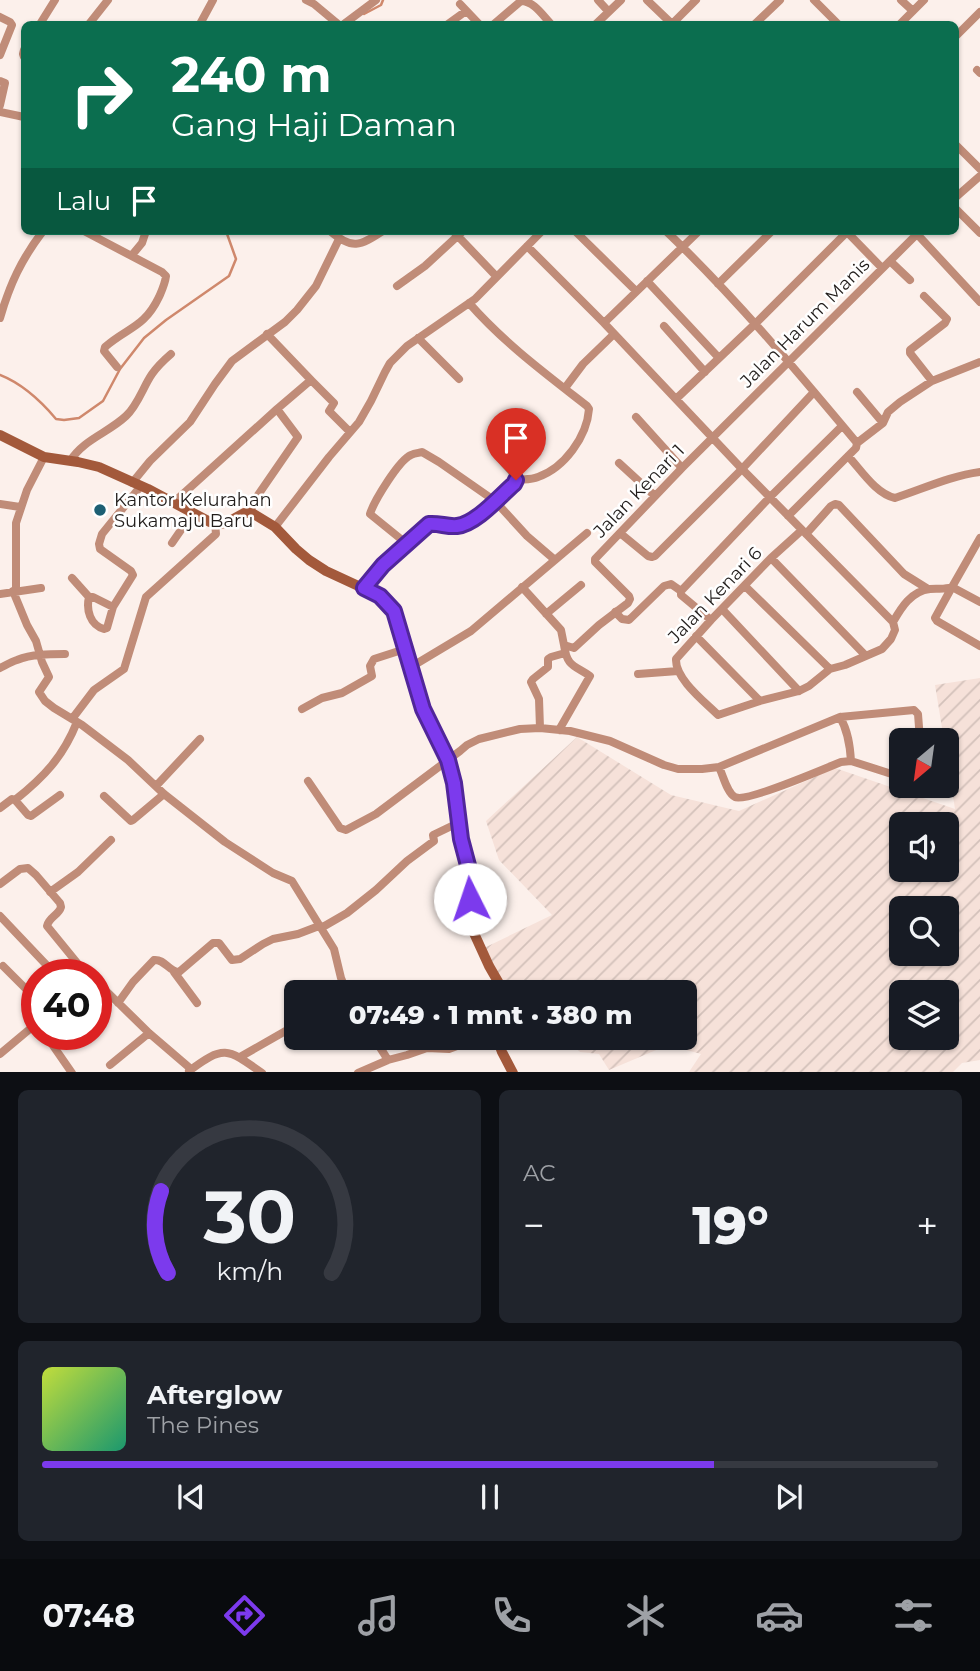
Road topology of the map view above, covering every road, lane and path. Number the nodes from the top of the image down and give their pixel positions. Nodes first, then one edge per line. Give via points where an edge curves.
1 (55, 0) edge
2 (108, 0) edge
3 (213, 0) edge
4 (306, 0) edge
5 (376, 0) edge
6 (598, 0) edge
7 (621, 0) edge
8 (647, 0) edge
9 (696, 0) edge
10 (780, 0) edge
11 (814, 0) edge
12 (901, 0) edge
13 (924, 0) edge
14 (913, 10) junction
15 (608, 11) junction
16 (980, 12) edge
17 (0, 17) edge
18 (42, 21) edge
19 (91, 21) edge
20 (202, 21) edge
21 (334, 21) edge
22 (348, 21) edge
23 (451, 21) edge
24 (477, 21) edge
25 (498, 21) edge
26 (548, 21) edge
27 (599, 21) edge
28 (669, 21) edge
29 (675, 21) edge
30 (758, 21) edge
31 (834, 21) edge
32 (903, 21) edge
33 (959, 33) edge
34 (0, 55) edge
35 (0, 81) edge
36 (0, 105) edge
37 (0, 112) edge
38 (21, 114) edge
39 (959, 148) edge
40 (979, 166) edge
41 (980, 176) edge
42 (959, 194) edge
43 (959, 212) edge
44 (980, 233) edge
45 (40, 235) edge
46 (92, 235) edge
47 (145, 235) edge
48 (334, 235) edge
49 (376, 235) edge
50 (456, 235) edge
51 (460, 235) edge
52 (538, 235) edge
53 (579, 235) edge
54 (670, 235) edge
55 (695, 235) edge
56 (768, 235) edge
57 (844, 235) edge
58 (850, 235) edge
59 (916, 235) edge
60 (922, 235) edge
61 (338, 239) junction
62 (527, 246) junction
63 (683, 247) junction
64 (132, 256) junction
65 (890, 261) junction
66 (882, 268) junction
67 (496, 276) junction
68 (910, 280) dead end
69 (647, 281) junction
70 (718, 284) junction
71 (397, 286) dead end
72 (636, 291) junction
73 (924, 296) dead end
74 (980, 302) edge
75 (469, 303) junction
76 (0, 318) edge
77 (604, 324) junction
78 (755, 324) junction
79 (664, 326) dead end
80 (267, 334) junction
81 (614, 334) junction
82 (418, 338) junction
83 (171, 354) dead end
84 (719, 358) junction
85 (789, 362) junction
86 (980, 362) edge
87 (117, 367) dead end
88 (705, 372) junction
89 (459, 379) dead end
90 (311, 380) junction
91 (932, 381) junction
92 (565, 388) junction
93 (814, 392) junction
94 (857, 392) dead end
95 (676, 399) junction
96 (277, 410) junction
97 (523, 417) dead end
98 (636, 417) dead end
99 (883, 423) junction
100 (842, 426) junction
101 (350, 432) junction
102 (0, 435) edge
103 (712, 438) junction
104 (857, 443) junction
105 (848, 456) junction
106 (44, 457) junction
107 (70, 461) junction
108 (619, 463) dead end
109 (682, 468) junction
110 (742, 469) junction
111 (980, 472) edge
112 (516, 480) junction
113 (136, 485) junction
114 (654, 496) junction
115 (770, 497) junction
116 (495, 501) junction
117 (173, 503) junction
118 (0, 504) edge
119 (20, 507) junction
120 (249, 513) junction
121 (192, 514) junction
122 (788, 516) junction
123 (215, 523) junction
124 (275, 527) junction
125 (804, 532) junction
126 (587, 533) dead end
127 (620, 533) junction
128 (980, 538) edge
129 (172, 542) dead end
130 (407, 544) junction
131 (970, 556) junction
132 (771, 558) junction
133 (555, 559) junction
134 (980, 563) edge
135 (72, 579) dead end
136 (581, 585) dead end
137 (745, 586) junction
138 (522, 587) junction
139 (952, 587) junction
140 (41, 588) dead end
141 (364, 588) junction
142 (928, 589) junction
143 (14, 591) junction
144 (681, 591) junction
145 (0, 594) edge
146 (89, 597) junction
147 (980, 603) edge
148 (113, 607) junction
149 (722, 609) junction
150 (615, 612) junction
151 (546, 614) junction
152 (711, 620) junction
153 (893, 622) junction
154 (696, 636) junction
155 (980, 646) edge
156 (405, 649) junction
157 (565, 649) junction
158 (41, 654) junction
159 (65, 654) dead end
160 (866, 656) junction
161 (411, 667) junction
162 (0, 668) edge
163 (830, 669) junction
164 (678, 671) junction
165 (638, 674) dead end
166 (799, 691) junction
167 (760, 701) junction
168 (302, 709) dead end
169 (840, 717) junction
170 (75, 721) junction
171 (540, 728) junction
172 (919, 728) edge
173 (559, 730) junction
174 (200, 739) dead end
175 (448, 760) junction
176 (852, 761) junction
177 (719, 767) junction
178 (889, 773) edge
179 (308, 782) dead end
180 (156, 786) junction
181 (164, 794) junction
182 (60, 795) dead end
183 (104, 796) dead end
184 (15, 800) junction
185 (0, 808) edge
186 (460, 822) junction
187 (111, 839) dead end
188 (0, 884) edge
189 (50, 892) junction
190 (0, 916) edge
191 (320, 927) junction
192 (40, 959) edge
193 (75, 959) edge
194 (3, 965) dead end
195 (174, 972) junction
196 (342, 980) edge
197 (497, 980) edge
198 (21, 984) edge
199 (112, 997) edge
200 (118, 1003) junction
201 (197, 1003) dead end
202 (149, 1032) junction
203 (284, 1032) edge
204 (21, 1036) edge
205 (56, 1050) edge
206 (382, 1050) edge
207 (421, 1050) edge
208 (501, 1050) edge
209 (1, 1052) edge
210 (240, 1057) junction
211 (388, 1060) junction
212 (110, 1065) dead end
213 (189, 1071) edge
214 (71, 1072) edge
215 (261, 1072) edge
216 (360, 1072) edge
217 (512, 1072) edge

1 - 18 street
2 - 19 street
3 - 20 street
4 - 21 street
5 - 22 street
6 - 15 street
7 - 15 street
8 - 28 street
9 - 29 street
10 - 30 street
11 - 31 street
12 - 14 street
13 - 14 street
14 - 32 street
15 - 27 street
16 - 33 street
17 - 34 street via 12,25
23 - 24 street via 463,8
25 - 26 street via 521,1 531,4
35 - 36 street via 5,83
37 - 38 street
39 - 40 street
41 - 42 street
43 - 44 street
45 - 76 street via 10,285
46 - 64 street
47 - 64 street
48 - 61 street
49 - 61 street via 354,244
50 - 71 street
51 - 67 street
52 - 62 street
53 - 72 street
54 - 63 street
55 - 63 street
56 - 70 street
57 - 78 street
58 - 66 street
59 - 65 street, Jalan Harum Manis
60 - 74 street
61 - 80 street via 316,286 285,322
62 - 67 street
62 - 77 street
63 - 69 street
63 - 70 street
64 - 87 street via 162,272 166,279 149,316 105,347
65 - 66 street, Jalan Harum Manis
65 - 68 street
66 - 85 street, Jalan Harum Manis
67 - 75 street
69 - 72 street
69 - 84 street
70 - 78 street
72 - 77 street
73 - 91 street via 947,320 910,350
75 - 82 street
75 - 92 street via 512,346
77 - 81 street
78 - 84 street
78 - 85 street
79 - 88 street
80 - 90 street
80 - 113 street via 232,361 190,422 150,461
81 - 92 street
81 - 95 street
82 - 89 street
82 - 101 street via 384,372
83 - 107 street via 152,373 124,419 85,443
84 - 88 street
85 - 93 street
85 - 103 street, Jalan Harum Manis
86 - 91 street
88 - 95 street
90 - 96 street
90 - 101 street via 334,403 329,411
91 - 99 street via 888,412
92 - 112 street via 589,409 576,446 541,476
93 - 100 street
93 - 110 street
94 - 99 street
95 - 103 street
96 - 117 street
96 - 120 street via 298,437
97 - 112 street via 496,449
98 - 109 street
99 - 104 street
100 - 104 street
100 - 115 street
101 - 124 street
102 - 106 street
103 - 109 street, Jalan Kenari 1
103 - 110 street
104 - 105 street
105 - 111 street via 877,487 895,498
105 - 122 street
106 - 107 street
106 - 119 street
107 - 113 street via 99,467
108 - 114 street
109 - 114 street, Jalan Kenari 1
110 - 115 street
110 - 127 street via 652,557
112 - 116 street
113 - 117 street
113 - 148 street via 99,544 100,550 133,575
114 - 127 street, Jalan Kenari 1
115 - 122 street
115 - 144 street
116 - 130 street via 459,527 429,524
116 - 130 street via 439,462 422,453 409,455 384,485 370,514
116 - 133 street
117 - 121 street
118 - 119 street
119 - 143 street
120 - 123 street
120 - 124 street
121 - 123 street
121 - 129 street
122 - 125 street
123 - 170 street via 216,534 146,597 124,669 94,690
124 - 141 street via 309,560
125 - 132 street, Jalan Kenari 6
125 - 142 street, Jalan Kenari 6 via 831,506 839,505 904,574
125 - 153 street
126 - 133 street
127 - 150 street, Jalan Kenari 1 via 595,558 629,596 628,603
128 - 131 street
130 - 141 street
131 - 134 street
131 - 139 street
132 - 137 street, Jalan Kenari 6
132 - 160 street
133 - 138 street
135 - 146 street
136 - 151 street
137 - 149 street, Jalan Kenari 6
137 - 163 street
138 - 151 street
138 - 161 street via 471,631
139 - 142 street
139 - 147 street
139 - 155 street via 937,621
140 - 143 street
141 - 156 street via 390,606
142 - 153 street via 909,599
143 - 145 street
143 - 158 street
144 - 150 street via 667,584 629,620
144 - 152 street
146 - 148 street
146 - 148 street via 91,618 98,627 107,628
149 - 152 street, Jalan Kenari 6
149 - 166 street
150 - 157 street via 574,648
151 - 157 street via 561,630
152 - 154 street, Jalan Kenari 6
153 - 160 street via 891,639
154 - 164 street, Jalan Kenari 6 via 676,659
154 - 167 street
156 - 161 street
156 - 168 street via 374,659 372,676 365,681
157 - 171 street via 548,659 548,667 531,682 539,699
157 - 173 street via 566,660 590,676
158 - 159 street
158 - 162 street
158 - 170 street via 49,677 38,692
160 - 163 street
161 - 175 street via 423,709
163 - 166 street
164 - 165 street
164 - 167 street, Jalan Kenari 6 via 718,715
166 - 167 street
169 - 172 street via 914,710
169 - 176 street
169 - 177 street
170 - 180 street
170 - 184 street via 73,734 56,762
171 - 173 street
171 - 175 street via 478,739
173 - 177 street via 610,741 678,769
174 - 180 street
175 - 179 street via 376,814 346,830
175 - 186 street
176 - 177 street via 737,798
176 - 178 street
180 - 181 street
181 - 183 street via 131,821
181 - 191 street via 249,859 292,881
182 - 184 street via 31,816
184 - 185 street
186 - 191 street via 433,835 433,841 347,914
186 - 197 street via 470,873 473,932
187 - 189 street
188 - 189 street via 27,868
189 - 193 street via 61,907 47,926
190 - 192 street
191 - 195 street via 273,939 240,959 232,960 219,943 213,943 184,969
191 - 196 street via 334,949
194 - 198 street
195 - 200 street via 162,961 154,961
195 - 201 street
199 - 200 street
200 - 202 street
202 - 212 street
202 - 213 street
203 - 210 street
204 - 209 street
205 - 214 street
206 - 211 street
207 - 211 street
208 - 217 street
210 - 213 street via 220,1052
210 - 215 street
211 - 216 street

